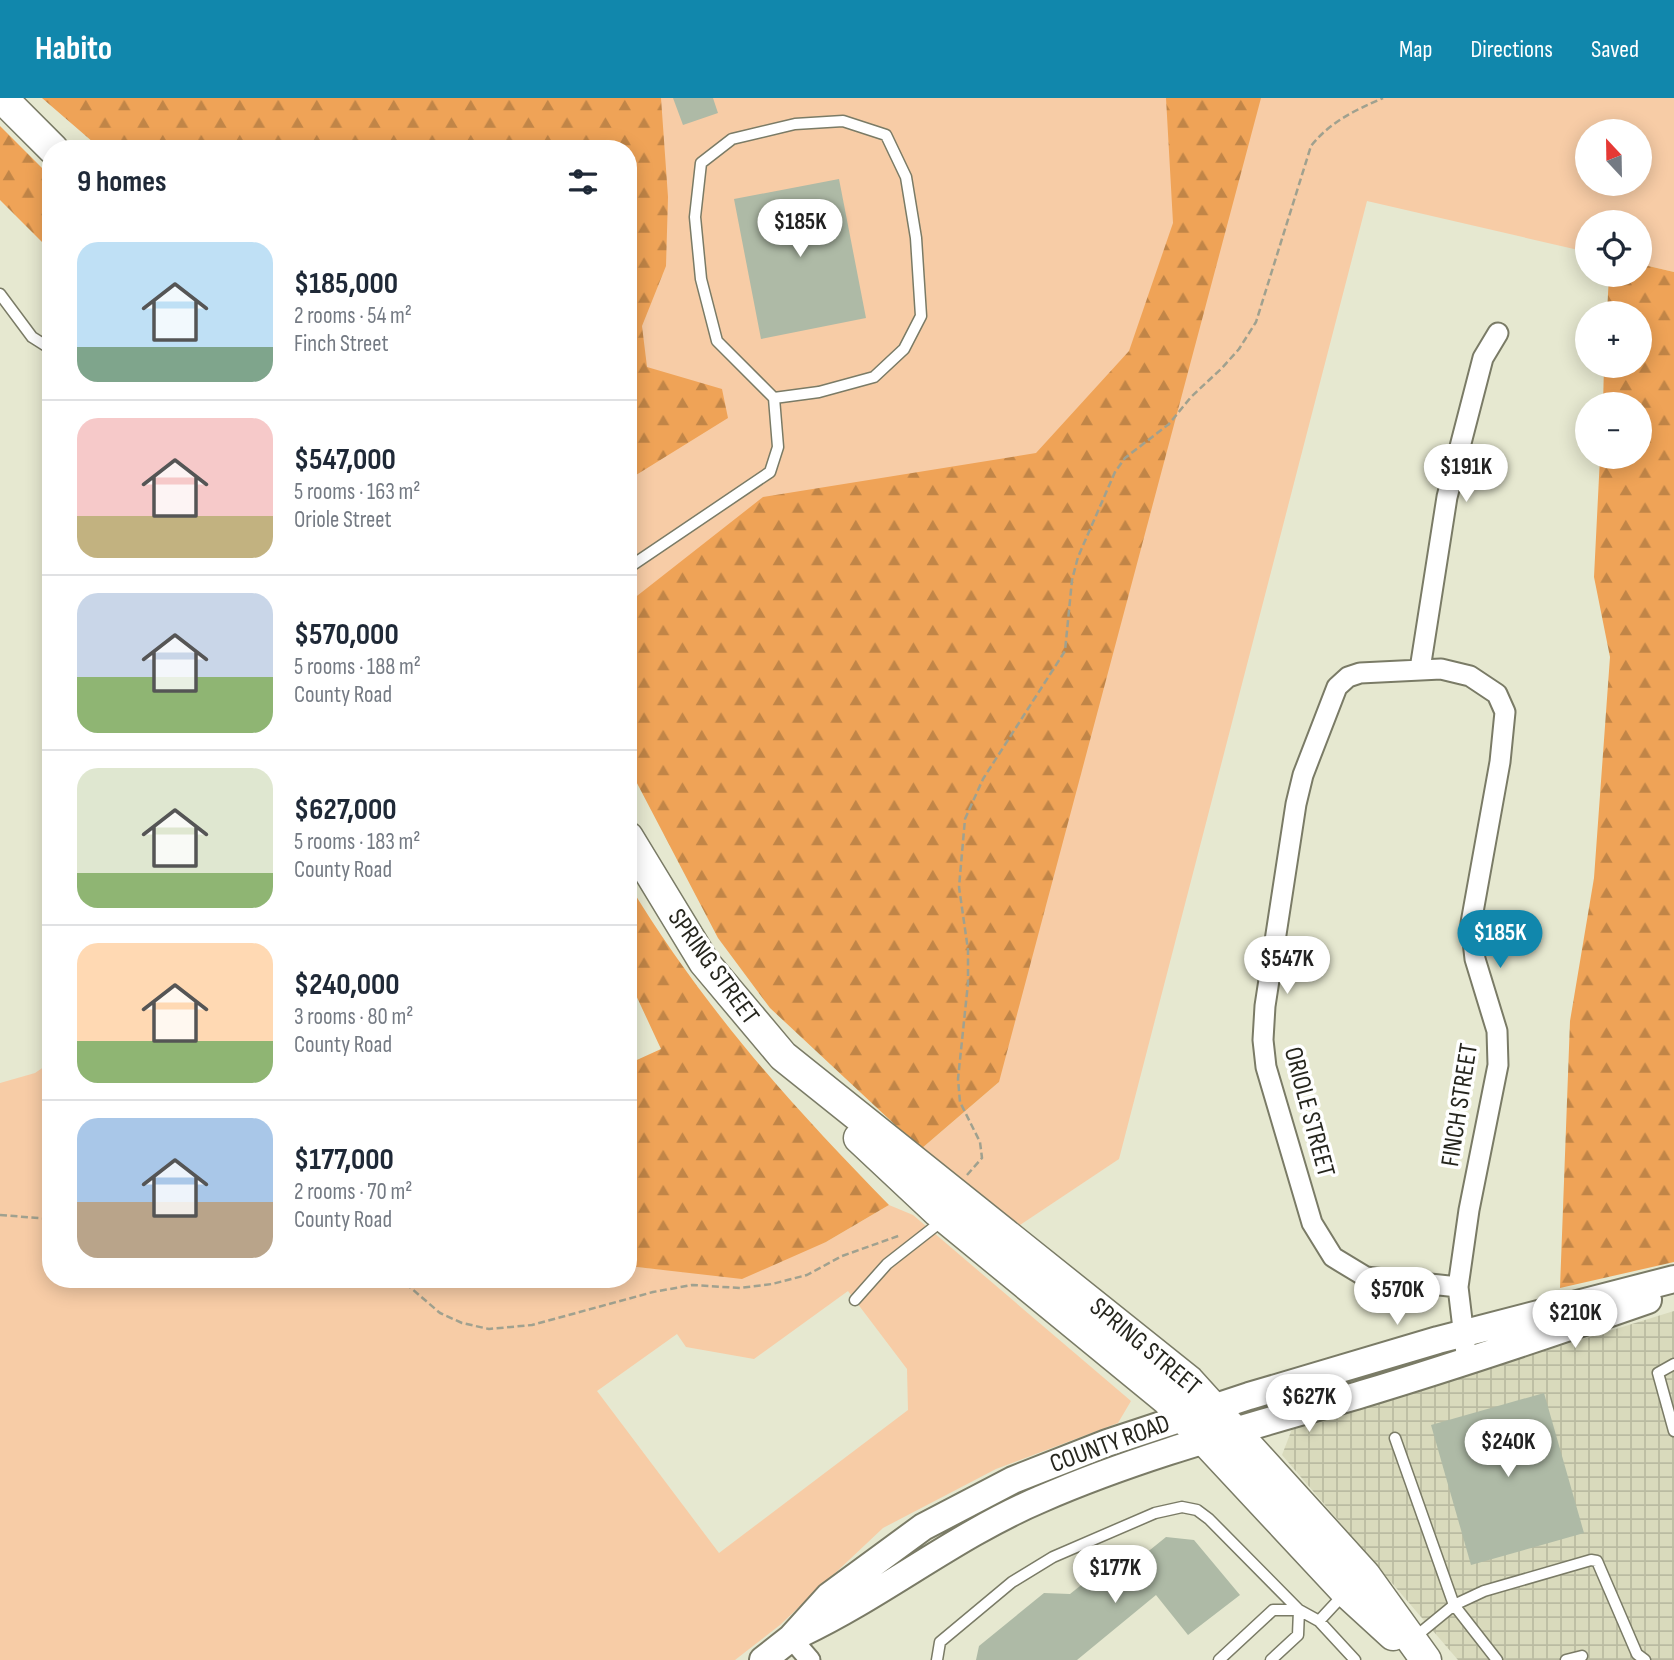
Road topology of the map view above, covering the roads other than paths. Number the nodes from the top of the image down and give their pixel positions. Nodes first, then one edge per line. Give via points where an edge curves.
1 (2, 98) edge
2 (44, 140) edge
3 (0, 294) edge
4 (1498, 333) dead end
5 (42, 344) edge
6 (774, 398) junction
7 (637, 562) edge
8 (1420, 669) junction
9 (637, 857) edge
10 (950, 1205) junction
11 (1674, 1279) edge
12 (1458, 1287) junction
13 (1674, 1291) edge
14 (855, 1300) dead end
15 (1464, 1333) junction
16 (1467, 1362) junction
17 (1674, 1364) edge
18 (1214, 1408) junction
19 (1182, 1418) junction
20 (1235, 1431) junction
21 (1674, 1431) edge
22 (1395, 1438) dead end
23 (1203, 1441) junction
24 (1356, 1584) junction
25 (1454, 1605) junction
26 (1299, 1610) junction
27 (1319, 1621) junction
28 (790, 1638) junction
29 (1420, 1653) edge
30 (1582, 1656) dead end
31 (763, 1660) edge
32 (810, 1660) edge
33 (937, 1660) edge
34 (1219, 1660) edge
35 (1271, 1660) edge
36 (1355, 1660) edge
37 (1497, 1660) edge
38 (1566, 1660) edge
39 (1644, 1660) edge

1 - 2 main road
3 - 5 lane via 32,338
4 - 8 street via 1483,358 1447,497
6 - 6 lane via 717,341 701,279 695,217 701,163 732,139 795,124 844,121 886,135 906,177 921,316 904,349 874,377
6 - 7 lane via 778,447 770,472
8 - 12 street, FINCH STREET via 1470,676 1497,694 1505,712 1471,923 1475,959 1497,1031 1498,1065
8 - 12 street, ORIOLE STREET via 1348,677 1337,687 1325,713 1296,804 1263,1040 1266,1067 1312,1223 1333,1257 1366,1277
9 - 10 main road, SPRING STREET via 712,973 783,1056 814,1084 852,1132
10 - 14 lane
10 - 18 main road, SPRING STREET via 1189,1381
10 - 19 main road, SPRING STREET
11 - 15 main road, COUNTY ROAD
12 - 15 street, FINCH STREET
13 - 16 main road, COUNTY ROAD
15 - 16 street, FINCH STREET
15 - 18 main road, COUNTY ROAD
16 - 20 main road, COUNTY ROAD
17 - 21 lane via 1658,1373
18 - 19 main road, COUNTY ROAD
18 - 20 main road, SPRING STREET
19 - 23 main road, SPRING STREET
19 - 28 main road, COUNTY ROAD via 1013,1480 923,1527 829,1596
20 - 23 main road, COUNTY ROAD
20 - 24 main road, SPRING STREET
22 - 25 lane
23 - 24 main road, SPRING STREET
23 - 28 main road, COUNTY ROAD via 1041,1499 949,1546 842,1614
24 - 27 lane
24 - 29 main road, SPRING STREET
25 - 29 lane
25 - 37 lane
25 - 39 lane via 1484,1591 1597,1561 1637,1654
26 - 27 lane
26 - 33 lane via 1209,1519 1182,1507 1155,1513 1029,1569 940,1642
26 - 34 lane via 1273,1609
26 - 35 lane via 1298,1635
27 - 36 lane
28 - 31 main road, COUNTY ROAD
28 - 32 street
30 - 38 lane

